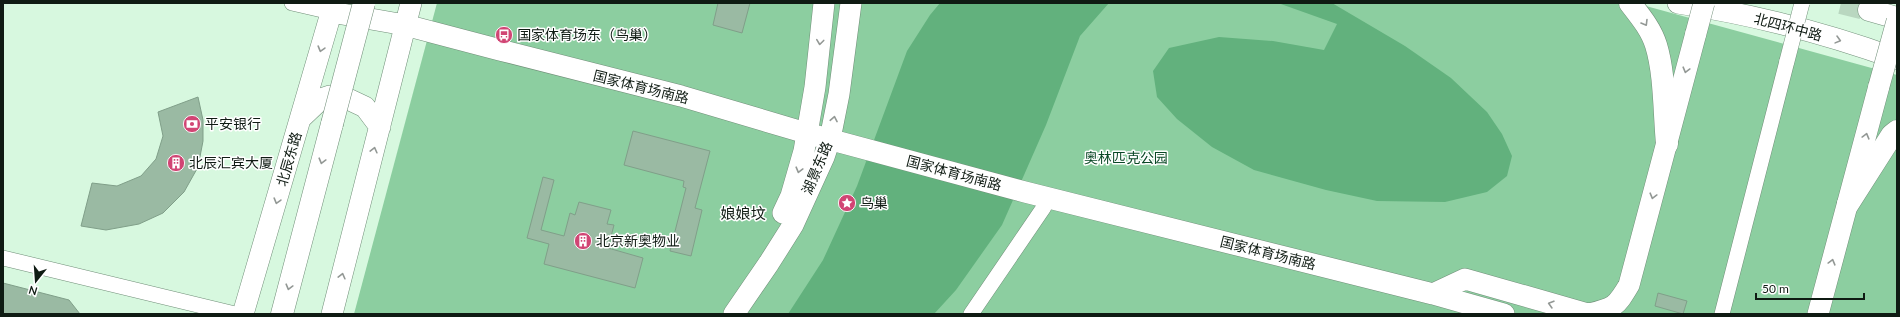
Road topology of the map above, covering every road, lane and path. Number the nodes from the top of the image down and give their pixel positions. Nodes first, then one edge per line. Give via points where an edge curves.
1 (292, 3) edge
2 (364, 3) edge
3 (411, 3) edge
4 (824, 3) edge
5 (851, 3) edge
6 (1630, 3) edge
7 (1678, 3) edge
8 (1704, 3) edge
9 (1802, 3) edge
10 (333, 7) edge
11 (1869, 10) tunnel mouth
12 (1897, 18) edge
13 (1897, 21) edge
14 (405, 26) junction
15 (1897, 59) edge
16 (300, 119) junction
17 (380, 127) junction
18 (1897, 130) edge
19 (806, 133) junction
20 (830, 139) junction
21 (1667, 144) junction
22 (1848, 204) junction
23 (1044, 207) dead end
24 (3, 258) edge
25 (1434, 294) junction
26 (1820, 307) edge
27 (235, 314) edge
28 (243, 314) edge
29 (282, 314) edge
30 (332, 314) edge
31 (720, 314) edge
32 (734, 314) edge
33 (971, 314) edge
34 (1504, 314) edge
35 (1589, 314) edge
36 (1722, 314) edge

1 - 10 street
2 -> 29 highway, bridge
3 - 14 street
4 -> 19 street, 湖景东路 via 815,87
20 -> 5 street, 湖景东路 via 839,94
6 -> 21 highway via 1645,21 1656,45
7 -> 15 street, 北四环中路 via 1727,10 1866,47
8 -> 21 street, bridge
9 - 36 street, bridge
10 - 14 street, 国家体育场南路
10 -> 16 street, 北辰东路
11 - 12 highway
22 -> 13 street, bridge
14 - 17 street
14 - 19 street, 国家体育场南路 via 681,96
16 - 17 street via 321,98 330,96 348,98 365,107
16 -> 28 street, 北辰东路
30 -> 17 street
18 - 22 highway
19 - 20 street, 国家体育场南路
19 -> 31 street, 湖景东路 via 804,151 785,211
20 - 25 street, 国家体育场南路 via 1025,192
20 - 32 street, 湖景东路 via 793,225
21 -> 35 street via 1629,285 1618,303 1608,310
26 -> 22 street
23 - 33 street
24 - 27 street
25 - 34 street, 国家体育场南路
35 -> 25 street via 1465,279

